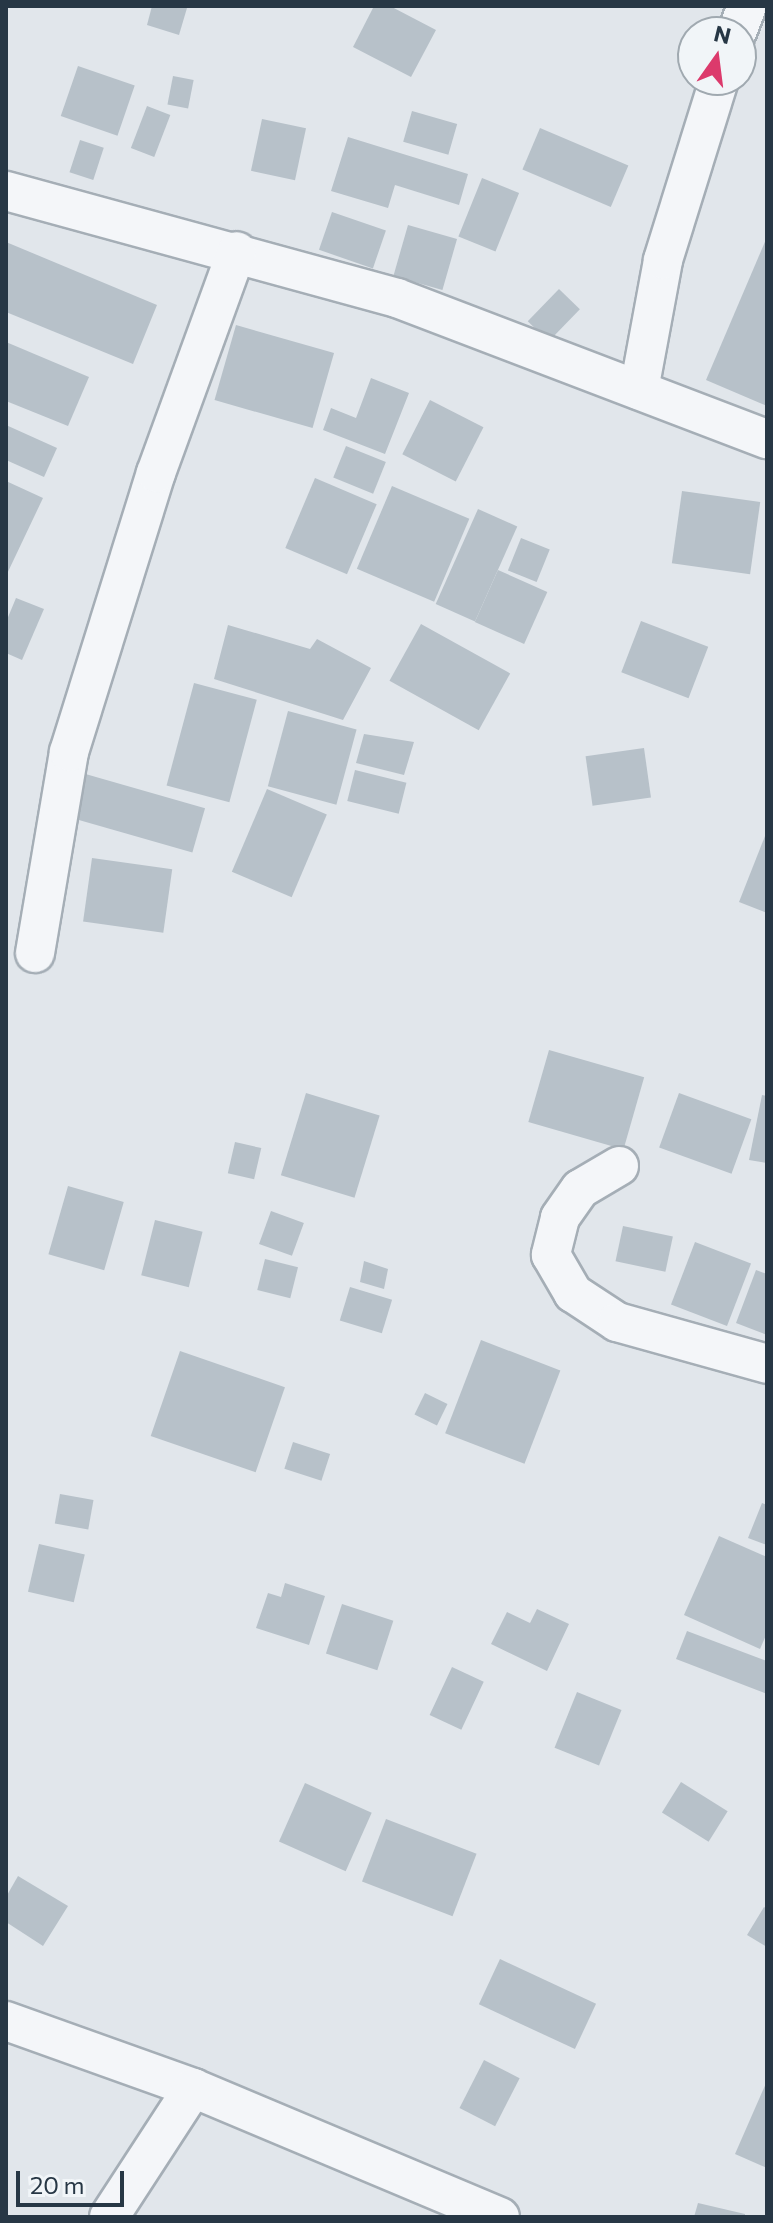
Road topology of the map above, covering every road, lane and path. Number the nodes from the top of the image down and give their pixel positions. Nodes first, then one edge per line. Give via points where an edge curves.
1 (714, 96) edge
2 (6, 191) edge
3 (237, 251) junction
4 (639, 390) junction
5 (767, 439) edge
6 (35, 953) dead end
7 (619, 1166) dead end
8 (767, 1364) edge
9 (6, 2021) edge
10 (193, 2088) junction
11 (109, 2217) edge
12 (500, 2217) edge

1 - 4 street via 663,260
2 - 3 street
3 - 4 street via 397,298
3 - 6 street via 156,473 69,752
4 - 5 street
7 - 8 street via 580,1189 560,1218 551,1255 573,1293 617,1322
9 - 10 street
10 - 11 street
10 - 12 street

